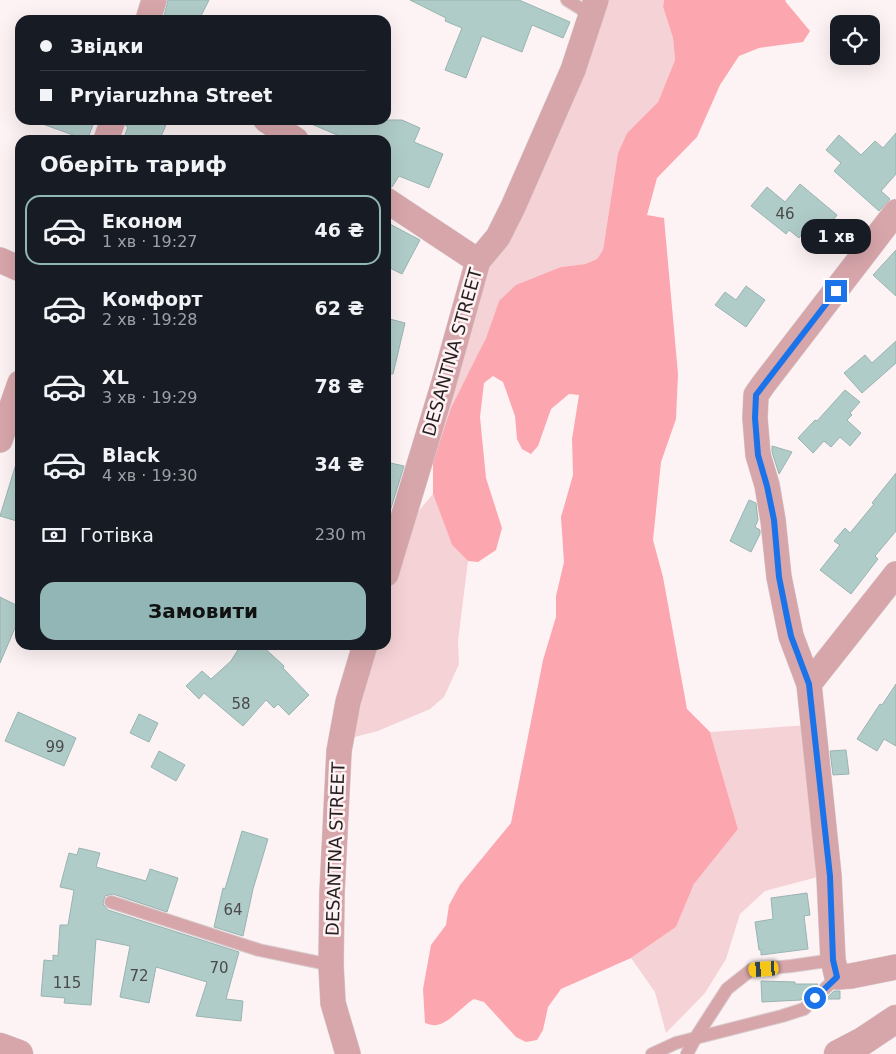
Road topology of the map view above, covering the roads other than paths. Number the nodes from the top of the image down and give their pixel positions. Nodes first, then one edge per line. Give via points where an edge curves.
1 (154, 0) edge
2 (567, 0) edge
3 (594, 8) edge
4 (150, 15) edge
5 (274, 125) edge
6 (288, 135) edge
7 (391, 203) edge
8 (896, 212) edge
9 (0, 260) edge
10 (478, 261) junction
11 (15, 267) edge
12 (15, 398) edge
13 (0, 440) edge
14 (391, 557) edge
15 (896, 574) edge
16 (364, 650) edge
17 (809, 684) junction
18 (111, 902) dead end
19 (331, 965) junction
20 (896, 967) edge
21 (835, 968) junction
22 (896, 1019) edge
23 (696, 1037) junction
24 (0, 1047) edge
25 (862, 1048) edge
26 (19, 1054) edge
27 (348, 1054) edge
28 (652, 1054) edge
29 (687, 1054) edge
30 (838, 1054) edge

1 - 4 street
2 - 3 lane
3 - 10 street, DESANTNA STREET via 573,70 513,207 498,237
5 - 6 street
7 - 10 street
8 - 17 street via 756,395 758,455 774,520 779,577 791,636
9 - 11 street
10 - 14 street, DESANTNA STREET
12 - 13 street
15 - 17 street
16 - 19 street, DESANTNA STREET via 348,702 339,752
17 - 21 street via 830,876
18 - 19 lane via 259,950
19 - 27 street, DESANTNA STREET via 333,1003
20 - 21 street via 851,976
21 - 23 lane via 804,1008
21 - 23 lane via 791,966 751,970 727,989
22 - 25 street
23 - 28 lane
23 - 29 lane
24 - 26 street
25 - 30 street

